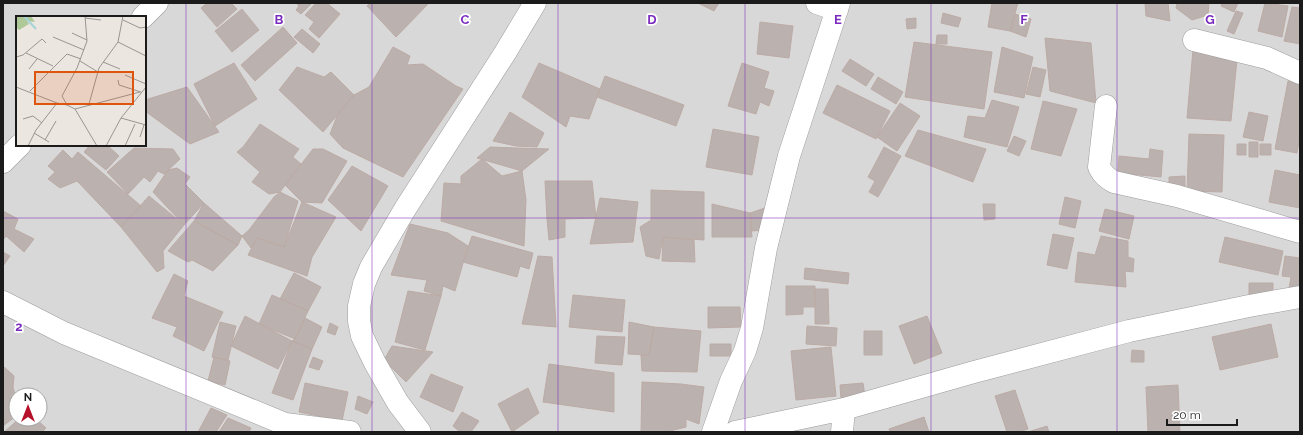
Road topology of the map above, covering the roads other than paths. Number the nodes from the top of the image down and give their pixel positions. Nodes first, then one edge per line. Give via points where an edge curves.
1 (157, 3) edge
2 (535, 3) edge
3 (817, 3) edge
4 (838, 6) edge
5 (144, 16) edge
6 (1194, 40) dead end
7 (1300, 73) edge
8 (1106, 106) dead end
9 (19, 146) edge
10 (3, 162) edge
11 (1300, 232) edge
12 (1300, 297) edge
13 (3, 302) edge
14 (844, 409) junction
15 (282, 428) edge
16 (350, 432) edge
17 (420, 432) edge
18 (713, 432) edge
19 (735, 432) edge
20 (842, 432) edge

1 - 5 street
2 - 17 street via 370,267 358,306 362,336 375,363 398,403
3 - 4 street
4 - 18 street via 789,156 766,248 752,328
6 - 7 street via 1267,58
8 - 11 street via 1099,167 1106,178
9 - 10 street
12 - 14 street via 1129,331
13 - 15 street via 64,333
14 - 19 street
14 - 20 street
15 - 16 street

